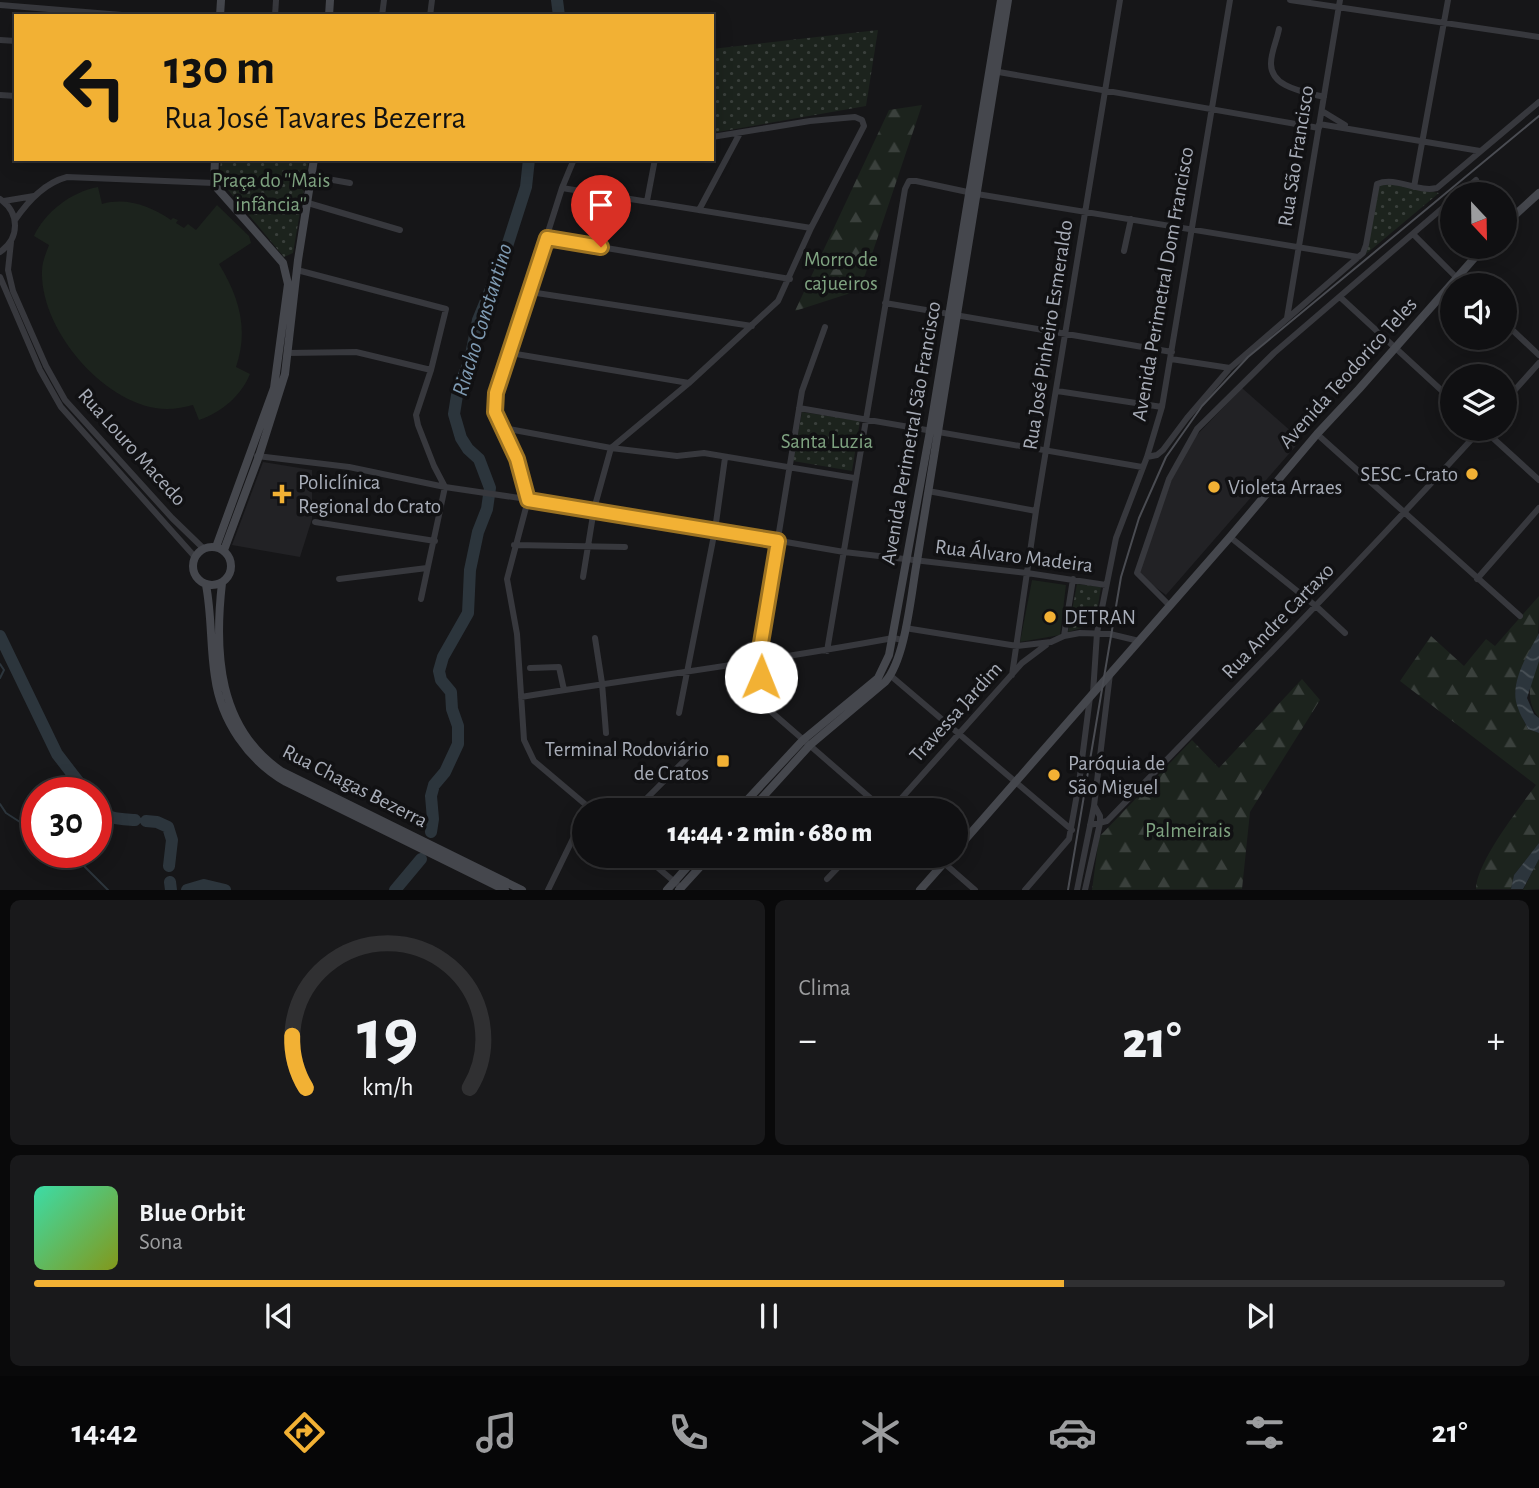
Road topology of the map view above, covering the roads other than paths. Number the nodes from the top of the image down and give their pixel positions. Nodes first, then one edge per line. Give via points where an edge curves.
1 (1001, 0) edge
2 (1008, 0) edge
3 (1120, 0) edge
4 (1230, 0) edge
5 (1290, 0) edge
6 (1448, 0) edge
7 (1339, 4) edge
8 (0, 5) edge
9 (110, 14) edge
10 (1444, 24) junction
11 (1279, 29) dead end
12 (1539, 37) edge
13 (992, 71) junction
14 (1105, 91) junction
15 (1324, 97) junction
16 (1539, 102) edge
17 (1212, 109) junction
18 (1322, 111) junction
19 (1319, 126) junction
20 (1350, 128) junction
21 (740, 133) junction
22 (714, 137) edge
23 (1422, 141) junction
24 (1480, 151) junction
25 (215, 161) edge
26 (314, 161) edge
27 (573, 161) edge
28 (656, 161) edge
29 (310, 176) junction
30 (1476, 180) dead end
31 (1474, 182) edge
32 (214, 183) junction
33 (350, 183) dead end
34 (1414, 187) junction
35 (562, 188) junction
36 (973, 193) junction
37 (1539, 193) edge
38 (34, 196) junction
39 (2, 200) edge
40 (647, 201) junction
41 (307, 203) junction
42 (699, 210) junction
43 (1440, 211) edge
44 (1086, 213) junction
45 (1517, 213) edge
46 (1131, 219) junction
47 (15, 220) junction
48 (811, 228) junction
49 (1191, 228) junction
50 (400, 230) dead end
51 (1413, 234) junction
52 (547, 238) junction
53 (11, 242) junction
54 (1299, 246) junction
55 (1124, 251) dead end
56 (0, 252) edge
57 (1358, 257) junction
58 (1473, 259) edge
59 (298, 260) junction
60 (283, 263) junction
61 (297, 270) junction
62 (1451, 273) edge
63 (1461, 273) edge
64 (0, 277) edge
65 (790, 279) junction
66 (530, 292) junction
67 (1440, 296) edge
68 (1340, 297) junction
69 (885, 303) junction
70 (953, 314) junction
71 (1287, 318) junction
72 (752, 326) junction
73 (825, 327) dead end
74 (286, 330) junction
75 (1067, 334) junction
76 (1517, 335) edge
77 (1395, 348) junction
78 (288, 353) junction
79 (510, 353) junction
80 (1539, 355) edge
81 (1172, 356) junction
82 (1539, 363) edge
83 (1230, 368) junction
84 (431, 370) junction
85 (689, 383) junction
86 (1517, 388) edge
87 (1440, 389) edge
88 (1058, 391) junction
89 (1162, 407) junction
90 (799, 408) junction
91 (865, 418) junction
92 (503, 428) junction
93 (934, 432) junction
94 (1317, 434) junction
95 (1471, 441) edge
96 (1495, 441) edge
97 (611, 448) junction
98 (1047, 451) junction
99 (255, 455) junction
100 (725, 457) junction
101 (1147, 457) junction
102 (1142, 467) junction
103 (789, 468) junction
104 (854, 478) junction
105 (1539, 480) edge
106 (446, 487) junction
107 (928, 491) junction
108 (528, 500) junction
109 (1539, 508) edge
110 (594, 509) junction
111 (1036, 511) junction
112 (1405, 512) junction
113 (316, 522) dead end
114 (715, 530) junction
115 (1230, 537) junction
116 (435, 541) junction
117 (778, 541) junction
118 (514, 545) junction
119 (590, 547) junction
120 (625, 547) dead end
121 (204, 549) junction
122 (220, 549) junction
123 (844, 552) junction
124 (195, 557) junction
125 (907, 559) junction
126 (917, 561) junction
127 (427, 568) junction
128 (1027, 573) junction
129 (583, 577) dead end
130 (339, 579) dead end
131 (1073, 579) junction
132 (1477, 579) junction
133 (222, 583) junction
134 (206, 585) junction
135 (1106, 585) junction
136 (421, 599) dead end
137 (1170, 606) junction
138 (1317, 607) junction
139 (1520, 617) dead end
140 (905, 628) junction
141 (1097, 633) junction
142 (1345, 633) dead end
143 (1064, 636) junction
144 (595, 638) dead end
145 (898, 639) junction
146 (1139, 641) junction
147 (1051, 642) junction
148 (1017, 646) junction
149 (827, 651) junction
150 (758, 661) junction
151 (530, 668) dead end
152 (688, 673) junction
153 (1110, 674) junction
154 (1012, 675) junction
155 (891, 676) junction
156 (602, 683) junction
157 (564, 690) junction
158 (1092, 695) junction
159 (521, 697) junction
160 (857, 700) junction
161 (679, 713) dead end
162 (606, 733) dead end
163 (960, 735) junction
164 (807, 743) junction
165 (694, 751) dead end
166 (1016, 782) junction
167 (577, 798) edge
168 (647, 798) edge
169 (750, 798) edge
170 (761, 798) edge
171 (870, 798) edge
172 (902, 798) edge
173 (1094, 806) junction
174 (1100, 823) junction
175 (1090, 825) junction
176 (1072, 830) junction
177 (968, 836) edge
178 (572, 841) edge
179 (658, 868) edge
180 (690, 868) edge
181 (697, 868) edge
182 (838, 868) edge
183 (939, 868) edge
184 (955, 868) edge
185 (827, 879) dead end
186 (679, 887) edge
187 (505, 890) edge
188 (522, 890) edge
189 (548, 890) edge
190 (667, 890) edge
191 (920, 890) edge
192 (975, 890) edge
193 (1025, 890) edge
194 (1077, 890) edge
195 (1085, 890) edge

1 - 13 main road, Avenida Perimetral São Francisco
2 - 13 main road, Avenida Perimetral São Francisco
3 - 14 street, Rua José Pinheiro Esmeraldo
4 - 17 street, Avenida Perimetral Dom Francisco
5 - 7 street
6 - 10 street
7 - 10 street
7 - 15 street, Rua São Francisco
8 - 9 street
10 - 12 street
10 - 23 street
11 - 15 street via 1271,61 1276,76 1284,85
13 - 14 street
13 - 36 main road, Avenida Perimetral São Francisco
14 - 17 street
14 - 44 street, Rua José Pinheiro Esmeraldo
15 - 18 street, Rua São Francisco
16 - 24 street
17 - 19 street
17 - 49 street, Avenida Perimetral Dom Francisco
18 - 19 street, Rua São Francisco
18 - 20 street
19 - 20 street
19 - 54 street, Rua São Francisco
20 - 23 street
21 - 22 street
21 - 42 street
21 - 48 street via 810,121 858,118 863,122
23 - 24 street
23 - 34 street
24 - 34 street via 1437,188
25 - 32 main road
26 - 29 main road
27 - 35 street
28 - 40 street
29 - 33 street
29 - 41 main road
30 - 31 street
32 - 38 street via 67,177
32 - 60 main road
34 - 57 street via 1384,181 1377,184 1366,245
35 - 40 street
35 - 52 street
36 - 44 street
36 - 69 street via 909,181
36 - 70 main road, Avenida Perimetral São Francisco
37 - 45 main road
38 - 39 street
38 - 47 street
39 - 47 street
40 - 42 street
41 - 50 street
41 - 59 main road
42 - 48 street
43 - 51 street
44 - 46 street
44 - 75 street, Rua José Pinheiro Esmeraldo
46 - 49 street
46 - 55 street
47 - 53 street, Rua Louro Macedo
48 - 65 street
49 - 54 street
49 - 81 street, Avenida Perimetral Dom Francisco
51 - 62 street
51 - 68 street
52 - 65 street
52 - 66 street
53 - 56 street
53 - 121 street, Rua Louro Macedo via 8,270 13,291 65,400
54 - 57 street
54 - 71 street, Rua São Francisco
57 - 71 street
58 - 63 main road, Avenida Teodorico Teles
59 - 60 main road via 291,266
59 - 61 main road
60 - 74 main road via 288,284
61 - 74 main road
61 - 84 street via 446,309
64 - 124 street, Rua Louro Macedo via 61,407
65 - 72 street via 778,301
66 - 72 street
66 - 79 street
67 - 77 main road, Avenida Teodorico Teles
68 - 77 street
68 - 137 street via 1274,353 1197,429 1169,479 1137,573
69 - 70 street
69 - 91 street
70 - 75 street
70 - 93 main road, Avenida Perimetral São Francisco
71 - 83 street
72 - 85 street
73 - 90 street
74 - 78 main road
74 - 99 main road
75 - 81 street
75 - 88 street, Rua José Pinheiro Esmeraldo
76 - 80 street
77 - 87 street
77 - 94 main road, Avenida Teodorico Teles
78 - 84 street via 356,352
78 - 99 main road via 280,394
79 - 85 street
79 - 92 street via 494,402
81 - 83 street
81 - 89 street, Avenida Perimetral Dom Francisco
82 - 86 street
83 - 101 street via 1163,450
84 - 106 street via 416,415
85 - 97 street
88 - 89 street
88 - 98 street, Rua José Pinheiro Esmeraldo
89 - 101 street, Avenida Perimetral Dom Francisco
90 - 91 street
90 - 103 street
91 - 93 street
91 - 104 street
92 - 97 street
92 - 108 street
93 - 98 street
93 - 107 main road, Avenida Perimetral São Francisco
93 - 125 main road, Avenida Perimetral São Francisco
94 - 112 street
94 - 115 main road, Avenida Teodorico Teles
95 - 112 street, Rua Andre Cartaxo
96 - 105 street
97 - 100 street
97 - 110 street
98 - 102 street
98 - 111 street, Rua José Pinheiro Esmeraldo
99 - 106 street, Rua Álvaro Madeira via 349,467
99 - 122 main road
100 - 103 street
100 - 114 street
101 - 102 street, Avenida Perimetral Dom Francisco
102 - 135 street, Avenida Perimetral Dom Francisco via 1116,538
103 - 104 street
103 - 117 street
104 - 123 street
106 - 108 street, Rua Álvaro Madeira
106 - 116 street
107 - 111 street
107 - 126 main road, Avenida Perimetral São Francisco
108 - 110 street, Rua Álvaro Madeira
108 - 118 street
109 - 132 street
110 - 114 street, Rua Álvaro Madeira
110 - 119 street
111 - 128 street, Rua José Pinheiro Esmeraldo
112 - 132 street
112 - 138 street, Rua Andre Cartaxo
113 - 116 street
114 - 117 street, Rua Álvaro Madeira
114 - 152 street
115 - 137 main road, Avenida Teodorico Teles
115 - 138 street
116 - 127 street
117 - 123 street, Rua Álvaro Madeira
117 - 150 street
118 - 119 street
118 - 159 street via 506,579 517,634
119 - 120 street
119 - 129 street
121 - 122 main road
121 - 124 main road
122 - 133 main road via 232,567
123 - 125 street, Rua Álvaro Madeira
123 - 149 street
124 - 134 main road via 194,573
125 - 126 street, Rua Álvaro Madeira
125 - 145 main road, Avenida Perimetral São Francisco
126 - 128 street, Rua Álvaro Madeira
126 - 140 main road, Avenida Perimetral São Francisco
127 - 130 street
127 - 136 street
128 - 131 street, Rua Álvaro Madeira
128 - 148 street, Rua José Pinheiro Esmeraldo
131 - 135 street, Rua Álvaro Madeira
131 - 143 street
132 - 139 street
133 - 134 main road
133 - 188 main road, Rua Chagas Bezerra via 222,680 238,724 262,756 281,771
134 - 187 main road, Rua Chagas Bezerra via 219,696 253,757 286,782
135 - 141 street, Avenida Perimetral Dom Francisco
137 - 146 main road, Avenida Teodorico Teles
138 - 142 street
138 - 174 street, Rua Andre Cartaxo via 1107,821
140 - 145 main road, Avenida Perimetral São Francisco
140 - 148 street, Travessa Jardim
141 - 143 street, Travessa Jardim
141 - 146 street, Travessa Jardim
141 - 158 street, Avenida Perimetral Dom Francisco
143 - 147 street, Travessa Jardim
144 - 156 street
145 - 149 street
145 - 155 main road, Avenida Perimetral São Francisco
145 - 160 main road, Avenida Perimetral São Francisco via 878,678
146 - 153 main road, Avenida Teodorico Teles
147 - 148 street, Travessa Jardim
147 - 154 street, Travessa Jardim
148 - 154 street, Rua José Pinheiro Esmeraldo
149 - 150 street
150 - 152 street
150 - 164 street via 765,704
151 - 157 street via 559,667
152 - 156 street
152 - 161 street
153 - 158 main road, Avenida Teodorico Teles
153 - 173 street
154 - 163 street, Travessa Jardim
155 - 160 main road, Avenida Perimetral São Francisco
155 - 163 street
156 - 157 street
156 - 162 street
157 - 159 street
158 - 166 main road, Avenida Teodorico Teles
158 - 176 street, Avenida Perimetral Dom Francisco
159 - 167 street via 524,740 534,761
160 - 164 main road, Avenida Perimetral São Francisco
163 - 166 street
163 - 172 street, Travessa Jardim
164 - 169 main road, Avenida Perimetral São Francisco
164 - 170 main road, Avenida Perimetral São Francisco
164 - 171 street
165 - 168 street
166 - 176 street
166 - 177 main road, Avenida Teodorico Teles
173 - 174 street
173 - 175 street
174 - 175 street, Rua Andre Cartaxo
174 - 195 street
175 - 194 street
176 - 193 street via 1065,845
178 - 189 street
179 - 186 street
180 - 186 main road
181 - 186 main road
182 - 185 street
183 - 191 main road
184 - 192 street
186 - 190 main road

